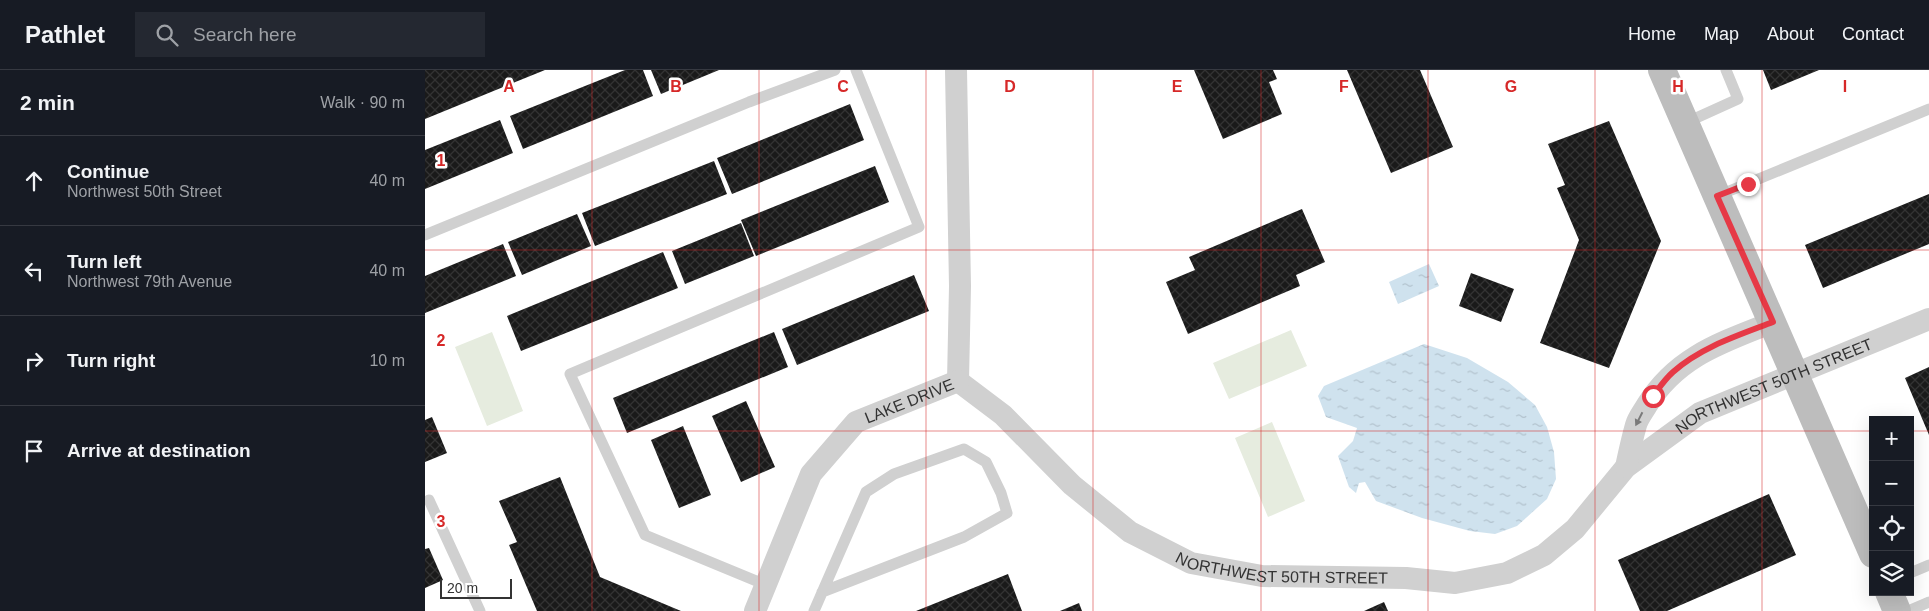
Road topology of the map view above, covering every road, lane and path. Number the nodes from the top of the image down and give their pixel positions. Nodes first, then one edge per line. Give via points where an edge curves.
1 (835, 70) edge
2 (856, 70) edge
3 (956, 70) edge
4 (1662, 70) edge
5 (1725, 70) edge
6 (1929, 109) edge
7 (1685, 123) junction
8 (1717, 196) junction
9 (425, 235) edge
10 (1929, 319) edge
11 (1773, 322) junction
12 (1795, 374) junction
13 (958, 381) junction
14 (1626, 467) junction
15 (429, 500) dead end
16 (1872, 551) edge
17 (1929, 565) edge
18 (1914, 571) edge
19 (766, 585) junction
20 (822, 592) junction
21 (1891, 596) edge
22 (1929, 602) edge
23 (480, 611) edge
24 (755, 611) edge
25 (814, 611) edge
26 (1897, 611) edge
27 (1908, 611) edge

1 - 9 lane
2 - 19 lane via 919,227 570,374 645,535
3 - 13 street, LAKE DRIVE via 960,286
4 - 7 main road
5 - 7 lane via 1738,99
6 - 8 lane
7 - 8 main road
8 - 11 main road
10 - 12 street, NORTHWEST 50TH STREET
11 - 12 main road
11 -> 14 street, NORTHWEST 50TH STREET via 1718,344 1672,372 1636,424
12 - 14 street, NORTHWEST 50TH STREET via 1700,413
12 - 16 main road
13 - 14 street, NORTHWEST 50TH STREET via 1003,415 1072,486 1130,532 1191,563 1262,576 1406,578 1455,583 1507,573 1544,555 1575,529
13 - 19 street, LAKE DRIVE via 856,422 811,474
15 - 23 lane
17 - 18 lane
19 - 24 street, LAKE DRIVE
20 - 20 lane via 866,492 894,474 963,449 986,462 1007,513 964,537
20 - 25 lane
21 - 26 main road
22 - 27 lane

